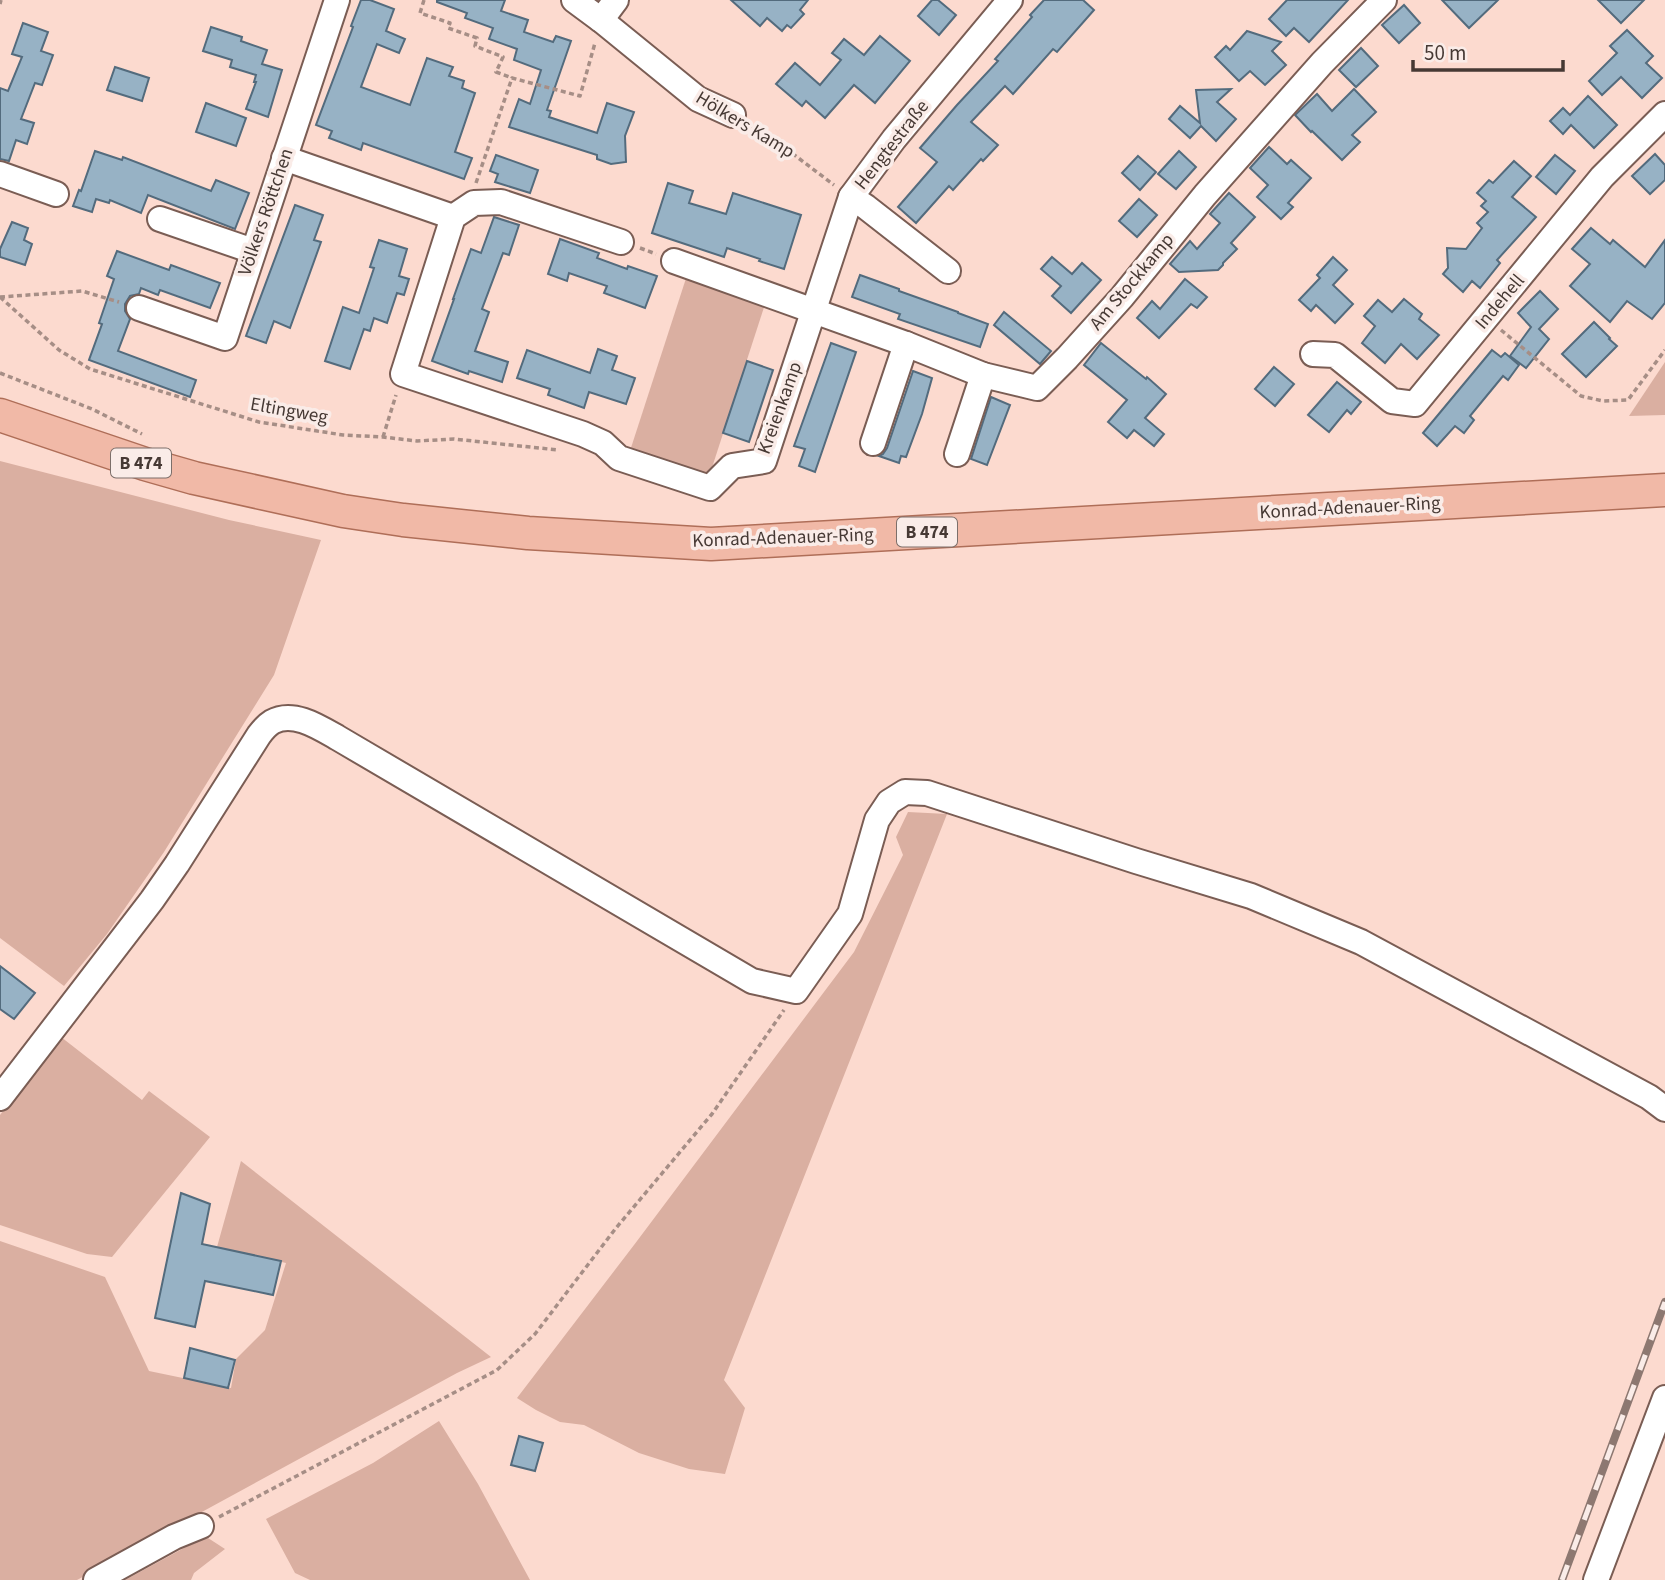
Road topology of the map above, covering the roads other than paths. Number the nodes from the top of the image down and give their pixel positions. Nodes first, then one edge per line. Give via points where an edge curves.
1 (337, 0) edge
2 (574, 0) edge
3 (616, 0) edge
4 (1010, 0) edge
5 (1384, 0) edge
6 (601, 20) junction
7 (1665, 114) edge
8 (733, 115) road end
9 (285, 158) junction
10 (0, 174) edge
11 (56, 194) dead end
12 (851, 197) junction
13 (453, 217) junction
14 (160, 219) dead end
15 (621, 242) road end
16 (253, 251) junction
17 (674, 261) road end
18 (948, 271) dead end
19 (139, 308) road end
20 (814, 311) junction
21 (906, 344) junction
22 (1314, 354) dead end
23 (983, 375) junction
24 (0, 415) edge
25 (873, 443) dead end
26 (957, 454) dead end
27 (1665, 490) edge
28 (0, 1098) edge
29 (1665, 1109) edge
30 (1665, 1398) edge
31 (201, 1526) road end
32 (96, 1580) edge
33 (1596, 1580) edge

1 - 9 street, Völkers Röttchen
2 - 6 street, Hölkers Kamp
3 - 6 street
4 - 12 street, Hengtestraße
5 - 23 street, Am Stockkamp via 1313,73 1122,297 1037,388
6 - 8 street, Hölkers Kamp via 698,99
7 - 22 street, Indehell via 1602,177 1415,404 1392,401 1335,355
9 - 13 street
9 - 16 street, Völkers Röttchen
10 - 11 street
12 - 18 street
12 - 20 street, Hengtestraße
13 - 15 street via 474,203 500,202
13 - 20 street, Kreienkamp via 403,374 583,435 603,443 619,458 710,488 732,466 764,461
14 - 16 street
16 - 19 street, Völkers Röttchen via 225,338
17 - 20 street
20 - 21 street, Am Stockkamp
21 - 23 street, Am Stockkamp
21 - 25 street
23 - 26 street
24 - 27 main road, Konrad-Adenauer-Ring / B 474 via 194,478 343,510 527,533 710,544
28 - 29 street via 152,901 258,734 272,722 291,718 338,738 752,981 796,991 850,914 877,820 889,802 905,792 927,793 1251,896 1361,942
30 - 33 street
31 - 32 street

